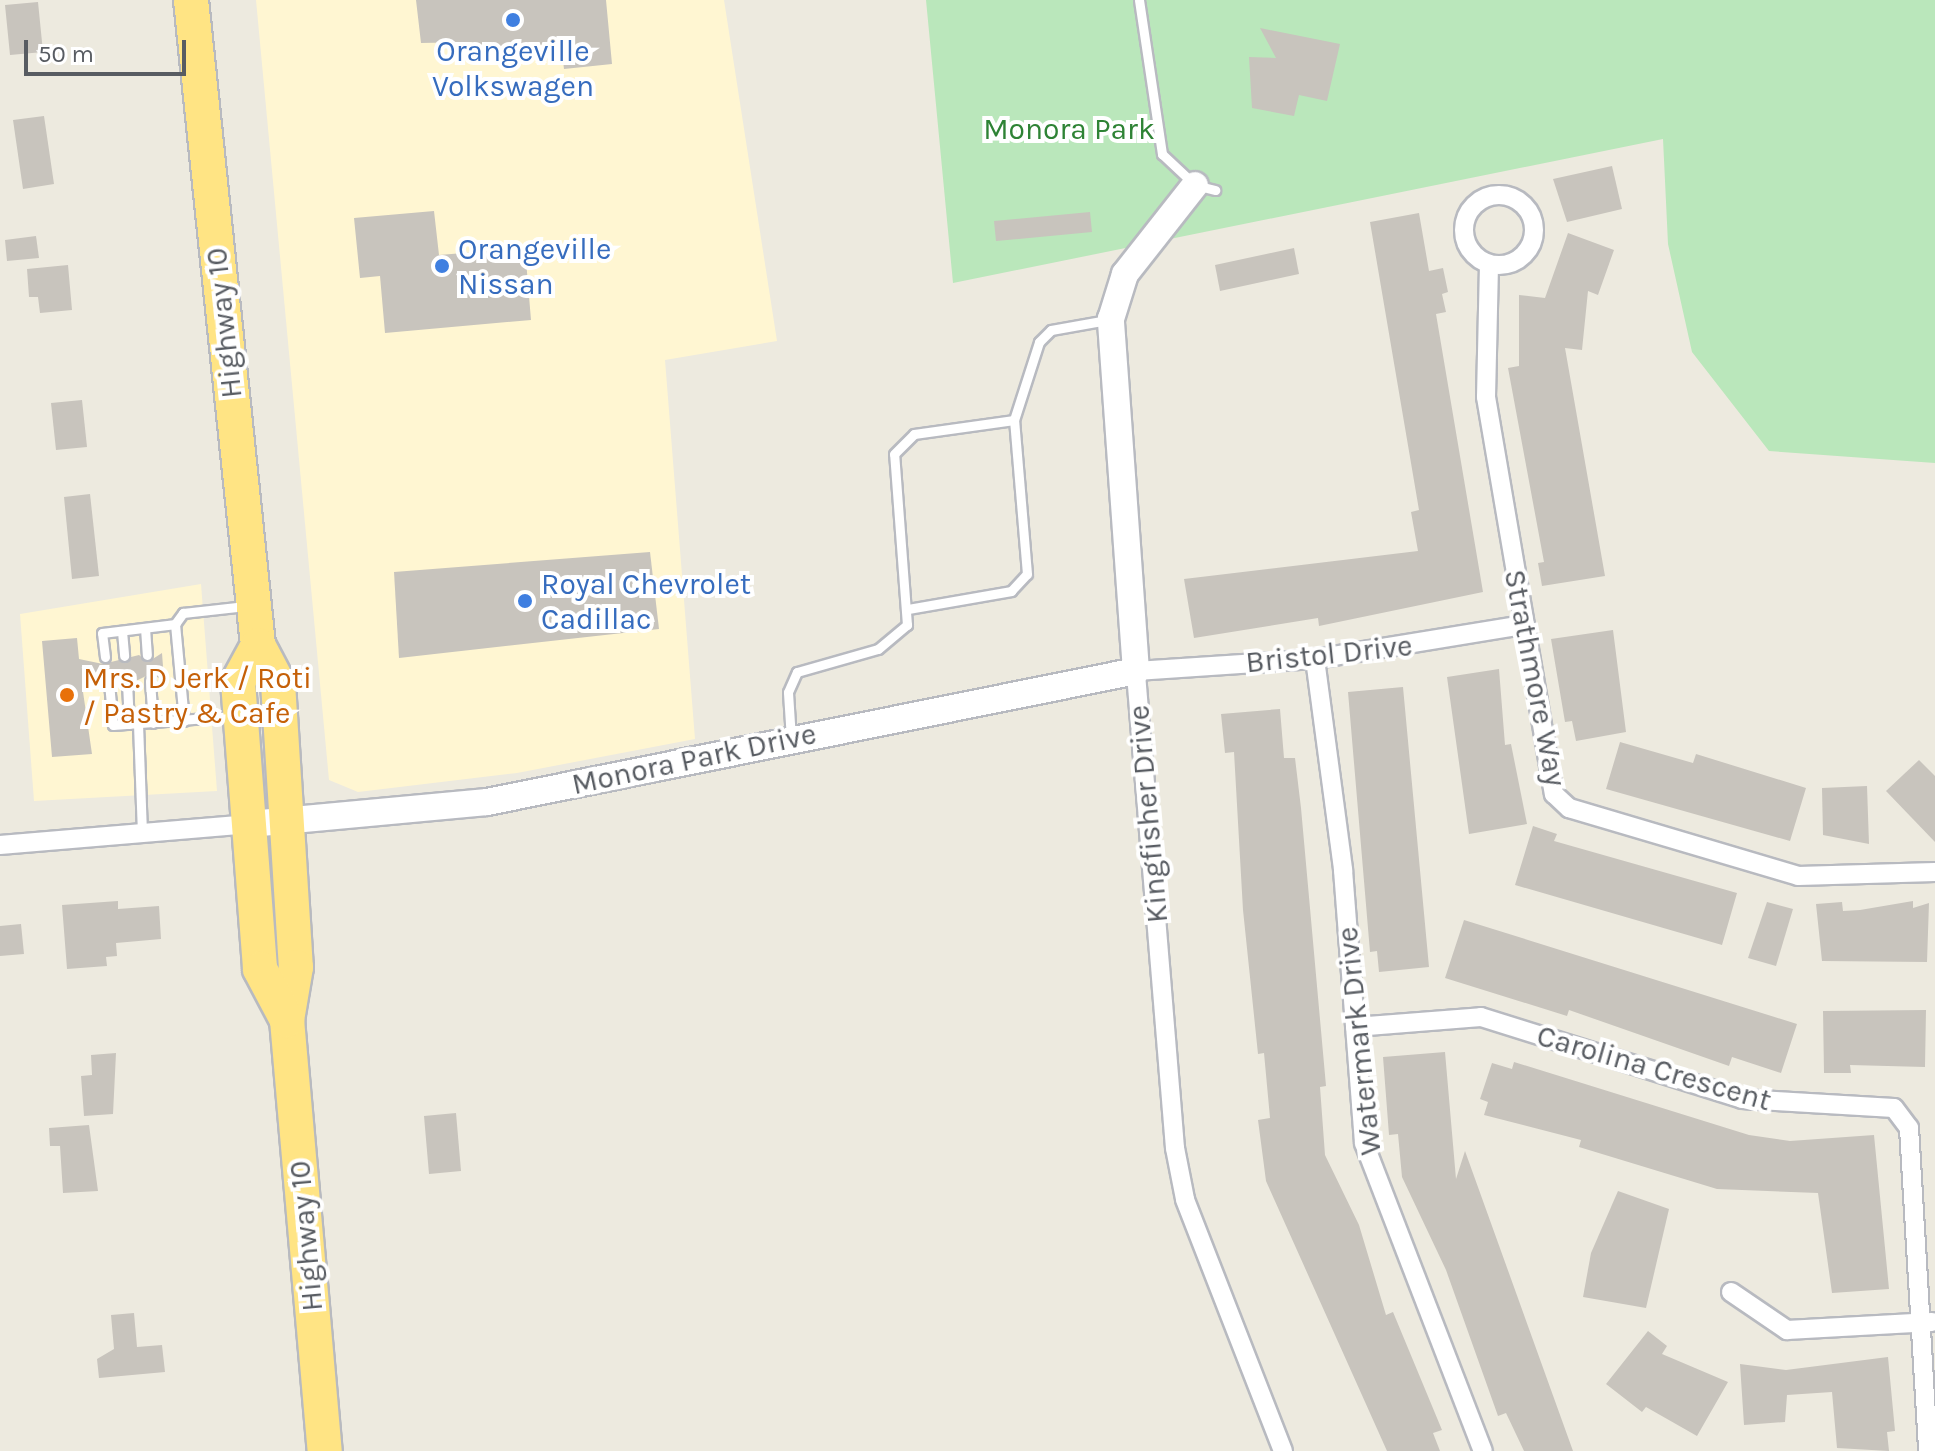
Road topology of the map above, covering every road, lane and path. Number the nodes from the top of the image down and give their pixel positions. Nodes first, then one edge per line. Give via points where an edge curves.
1 (191, 0) edge
2 (1139, 0) edge
3 (1205, 188) joint
4 (1489, 265) dead end
5 (1111, 319) junction
6 (1014, 420) junction
7 (254, 605) junction
8 (908, 609) junction
9 (175, 624) junction
10 (1522, 625) junction
11 (145, 628) junction
12 (122, 631) junction
13 (258, 645) junction
14 (147, 655) dead end
15 (124, 656) dead end
16 (105, 657) dead end
17 (1315, 659) junction
18 (1136, 671) junction
19 (150, 681) dead end
20 (127, 682) dead end
21 (109, 683) dead end
22 (241, 716) junction
23 (184, 721) junction
24 (153, 723) junction
25 (133, 724) junction
26 (791, 739) junction
27 (287, 822) junction
28 (250, 824) junction
29 (142, 833) junction
30 (0, 845) edge
31 (1935, 872) edge
32 (287, 1020) junction
33 (1355, 1027) junction
34 (1731, 1292) dead end
35 (1929, 1322) edge
36 (325, 1451) edge
37 (1283, 1451) edge
38 (1483, 1451) edge
39 (1928, 1451) edge

1 - 7 highway, Highway 10
2 - 3 lane via 1154,135 1162,154
3 - 5 street, Kingfisher Drive via 1125,274
4 - 10 street, Strathmore Way via 1486,397
5 - 6 lane via 1051,330 1039,342
5 - 18 street, Kingfisher Drive
6 - 8 lane via 1027,574 1011,591
6 - 8 lane via 914,434 894,454
7 - 9 lane via 183,613
7 - 13 highway, Highway 10
8 - 26 lane via 907,625 878,649 797,672 788,692
9 - 11 lane
9 - 23 lane
10 - 17 street, Bristol Drive
10 - 31 street, Strathmore Way via 1550,785 1569,808 1798,876
11 - 12 lane
11 - 14 lane
12 - 15 lane
12 - 16 lane via 102,633
13 - 22 highway, Highway 10 via 238,682
13 - 27 highway, Highway 10 via 278,683
17 - 18 street, Bristol Drive
17 - 33 street, Watermark Drive
18 - 26 street, Monora Park Drive
18 - 37 street, Kingfisher Drive via 1175,1148 1185,1199
19 - 24 lane
20 - 25 lane
21 - 25 lane via 113,725
22 - 23 lane
22 - 28 highway, Highway 10
23 - 24 lane
24 - 25 lane
25 - 29 lane
26 - 27 street, Monora Park Drive via 487,802
27 - 28 street, Monora Park Drive
27 - 32 highway, Highway 10 via 296,967
28 - 29 street
28 - 32 highway, Highway 10 via 260,969
29 - 30 street
32 - 36 highway, Highway 10
33 - 35 street, Carolina Crescent via 1481,1017 1742,1099 1894,1108 1909,1128
33 - 38 street, Watermark Drive via 1364,1143
34 - 35 street via 1787,1330
35 - 39 street, Carolina Crescent

